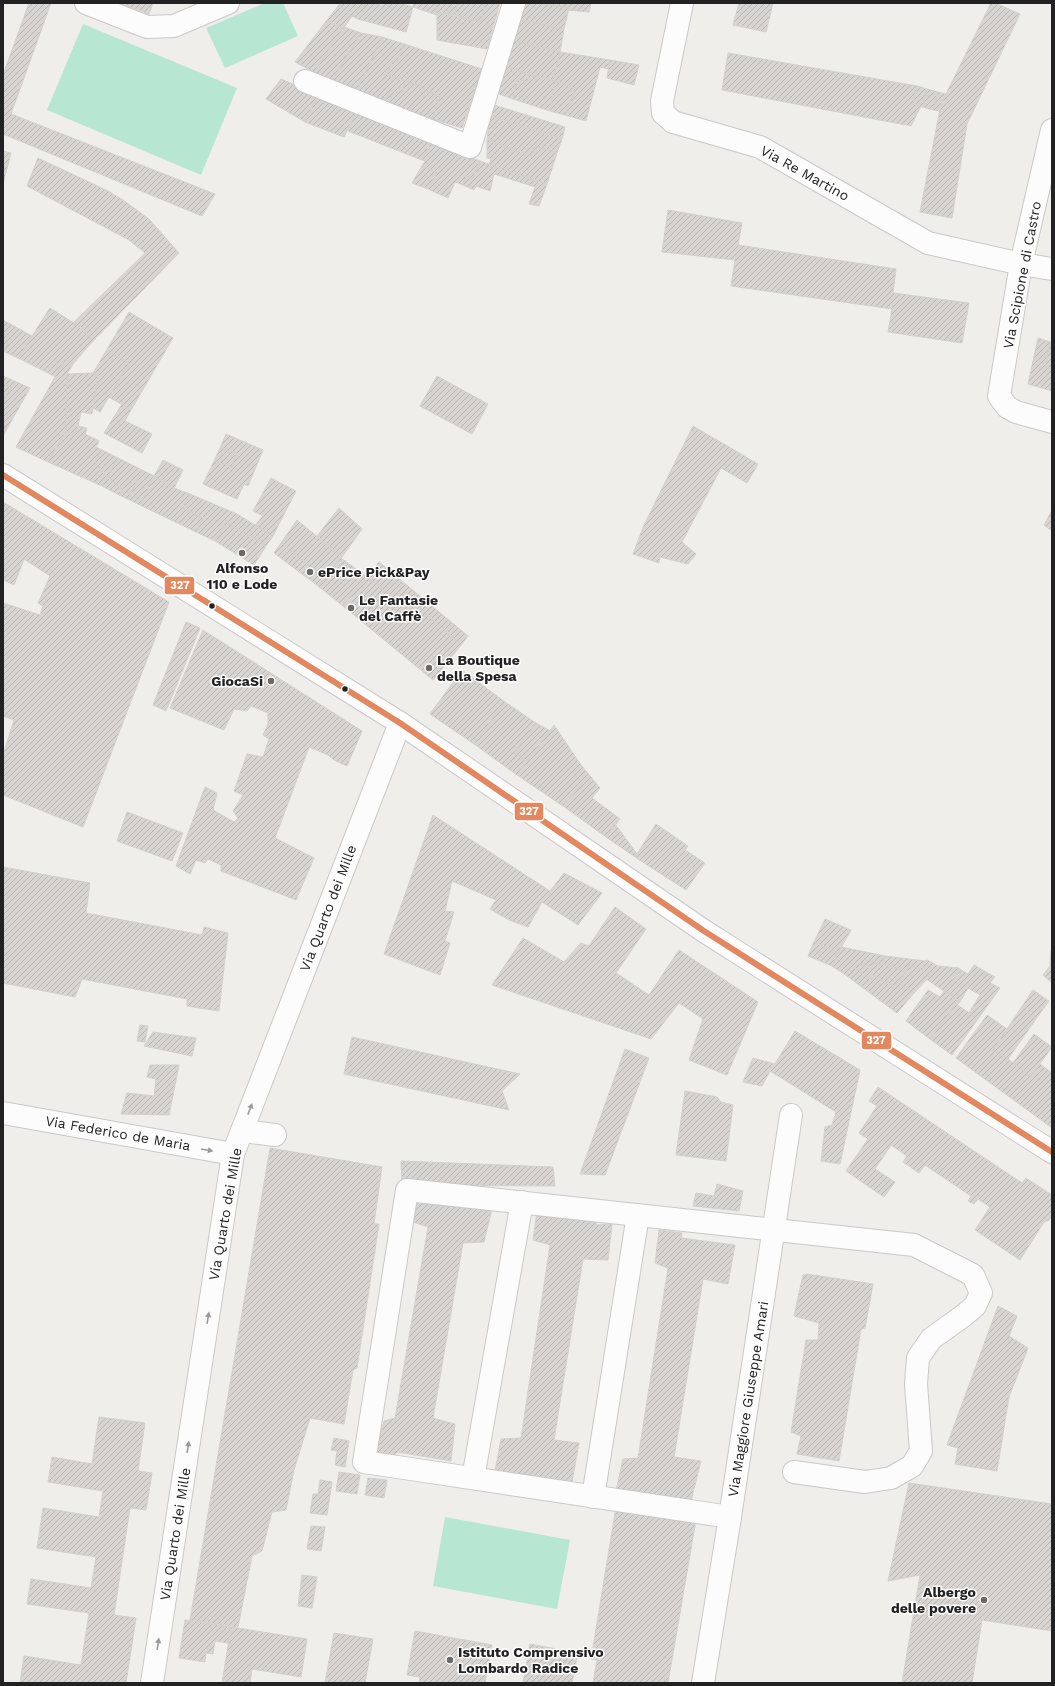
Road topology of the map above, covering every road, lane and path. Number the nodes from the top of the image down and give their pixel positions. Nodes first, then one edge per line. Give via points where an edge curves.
1 (86, 3) edge
2 (228, 3) edge
3 (514, 3) edge
4 (682, 3) edge
5 (305, 81) dead end
6 (1052, 130) edge
7 (1022, 264) junction
8 (1052, 269) edge
9 (1052, 422) edge
10 (3, 475) edge
11 (400, 722) junction
12 (3, 1113) edge
13 (791, 1115) dead end
14 (242, 1131) junction
15 (275, 1135) dead end
16 (1052, 1152) edge
17 (233, 1154) junction
18 (522, 1202) junction
19 (638, 1215) junction
20 (774, 1230) junction
21 (794, 1472) dead end
22 (473, 1478) junction
23 (593, 1497) junction
24 (730, 1517) junction
25 (152, 1683) edge
26 (703, 1683) edge

1 - 2 street via 147,27 174,26
3 - 5 street via 470,147
4 - 7 street, Via Re Martino via 662,101 663,113 673,122 760,147 928,243
6 - 7 street, Via Scipione di Castro
7 - 8 street, Via Re Martino
7 - 9 street, Via Scipione di Castro via 999,396 1007,407
10 - 11 street
14 -> 11 street, Via Quarto dei Mille
11 - 16 street via 704,931
12 -> 17 street, Via Federico de Maria
13 - 20 street, Via Maggiore Giuseppe Amari
14 - 15 street
14 - 17 street, Via Quarto dei Mille
25 -> 17 street, Via Quarto dei Mille
18 - 19 street
18 - 22 street
18 - 22 street via 407,1190 364,1462
19 - 20 street
19 - 23 street
20 - 21 street via 914,1245 973,1275 981,1293 975,1306 931,1339 918,1358 916,1384 921,1451 912,1466 890,1478 865,1482
20 - 24 street, Via Maggiore Giuseppe Amari
22 - 23 street
23 - 24 street
24 - 26 street, Via Maggiore Giuseppe Amari

